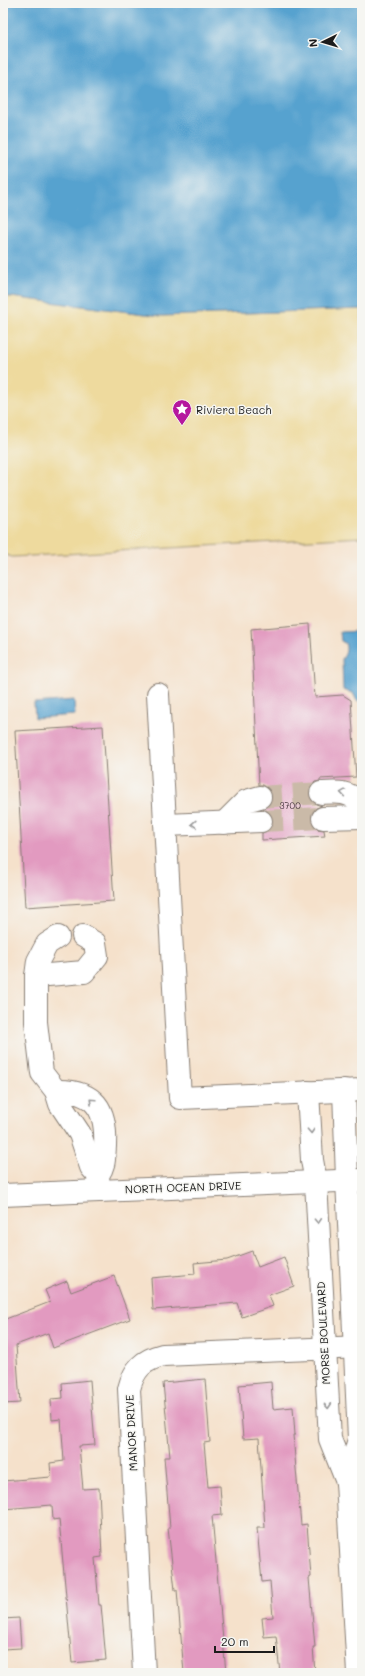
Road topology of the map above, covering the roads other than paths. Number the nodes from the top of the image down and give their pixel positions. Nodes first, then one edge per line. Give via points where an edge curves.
1 (158, 694) dead end
2 (321, 793) tunnel mouth
3 (260, 797) tunnel mouth
4 (362, 803) edge
5 (362, 817) edge
6 (323, 818) tunnel mouth
7 (261, 821) tunnel mouth
8 (224, 823) junction
9 (166, 825) junction
10 (83, 936) dead end
11 (58, 937) dead end
12 (36, 976) junction
13 (353, 1090) edge
14 (56, 1091) junction
15 (308, 1092) junction
16 (103, 1118) junction
17 (80, 1134) junction
18 (354, 1180) edge
19 (316, 1182) junction
20 (98, 1183) junction
21 (3, 1195) edge
22 (358, 1347) edge
23 (324, 1349) junction
24 (347, 1482) junction
25 (144, 1673) edge
26 (358, 1673) edge

1 - 9 street
4 -> 2 street via 349,794
3 - 8 street via 246,801
5 - 6 street
7 - 8 street
8 -> 9 street
9 - 15 street via 180,1098
10 - 12 street via 95,943 97,956 84,972
11 - 12 street via 47,944 38,960
12 - 14 street via 36,1022 42,1073
13 - 15 street
13 - 18 street, MORSE BOULEVARD
16 -> 14 street via 101,1111 89,1098 76,1092
14 - 17 street via 60,1104
15 -> 19 street, MORSE BOULEVARD via 312,1160
16 - 17 street
16 - 20 street via 106,1132 104,1167
17 - 20 street
18 - 19 street, NORTH OCEAN DRIVE
18 - 22 street, MORSE BOULEVARD
19 - 20 street, NORTH OCEAN DRIVE
19 -> 23 street, MORSE BOULEVARD
20 - 21 street, NORTH OCEAN DRIVE
22 - 23 street, MANOR DRIVE
22 - 24 street, MORSE BOULEVARD via 359,1439
23 -> 24 street, MORSE BOULEVARD via 330,1439
23 - 25 street, MANOR DRIVE via 163,1355 149,1358 132,1375 129,1389
24 - 26 street, MORSE BOULEVARD

